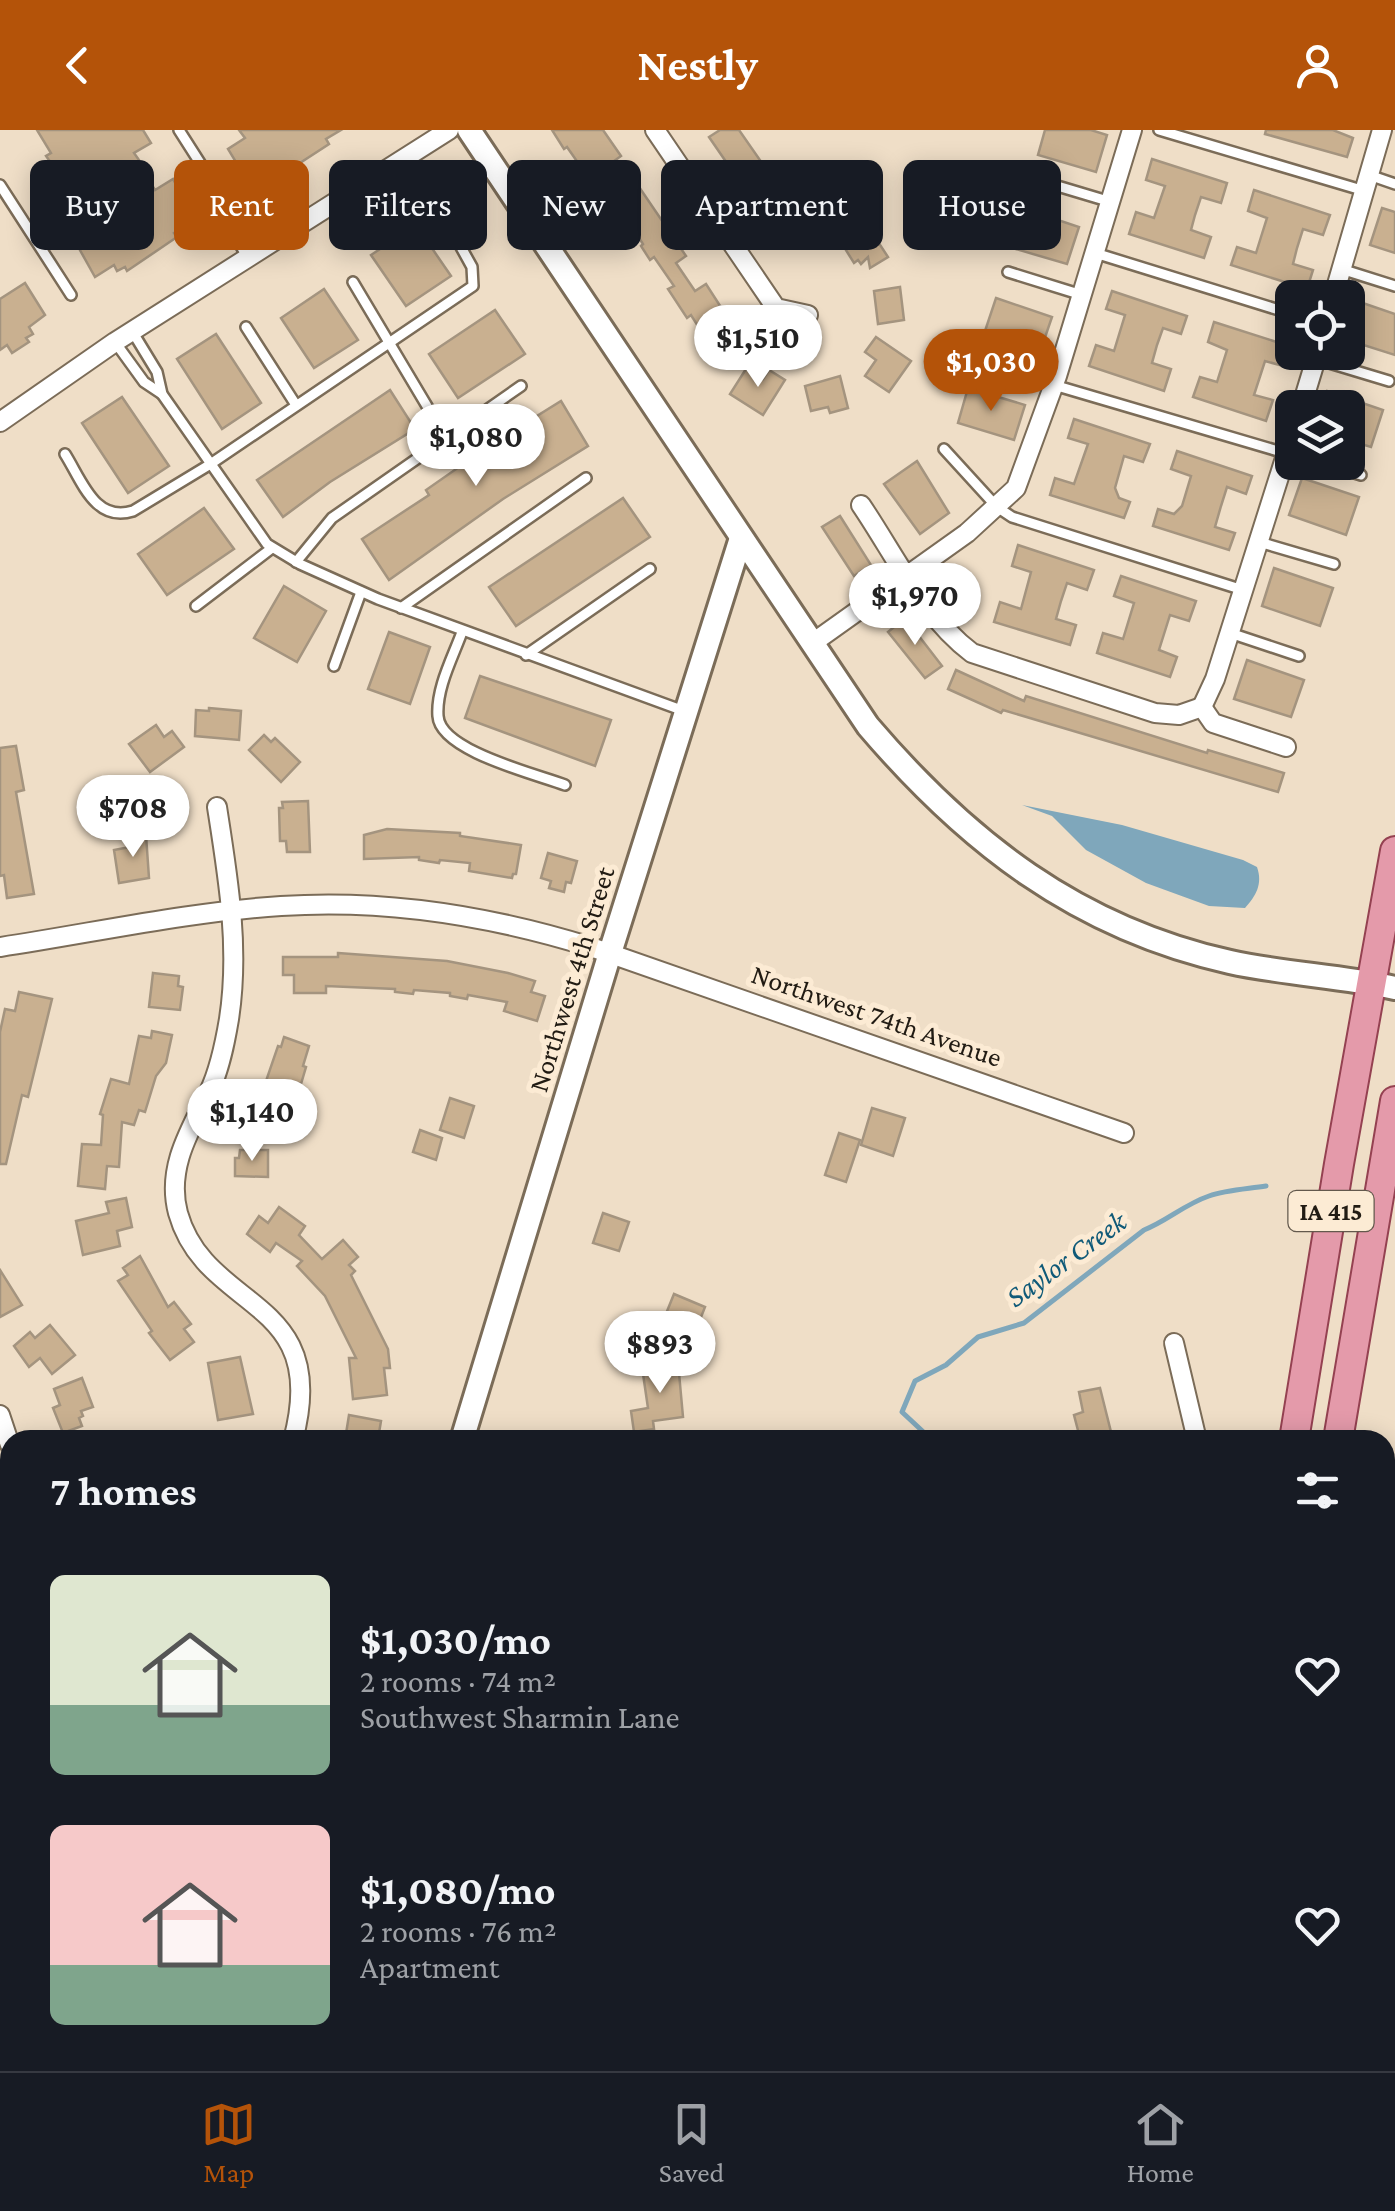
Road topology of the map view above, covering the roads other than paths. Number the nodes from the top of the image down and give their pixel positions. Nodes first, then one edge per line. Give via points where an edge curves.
1 (448, 130) edge
2 (469, 130) edge
3 (655, 130) edge
4 (1132, 130) edge
5 (1159, 130) edge
6 (1382, 130) edge
7 (184, 132) edge
8 (200, 160) edge
9 (1367, 183) junction
10 (1395, 184) edge
11 (0, 185) edge
12 (1061, 188) edge
13 (1111, 202) junction
14 (309, 218) edge
15 (243, 250) edge
16 (259, 250) edge
17 (463, 250) edge
18 (1096, 253) junction
19 (248, 258) junction
20 (1341, 270) junction
21 (1008, 272) dead end
22 (1338, 280) edge
23 (352, 282) dead end
24 (1395, 286) edge
25 (71, 295) dead end
26 (1082, 295) junction
27 (1275, 309) edge
28 (808, 315) dead end
29 (246, 327) dead end
30 (132, 331) junction
31 (115, 342) junction
32 (388, 343) junction
33 (979, 363) dead end
34 (1359, 370) edge
35 (1389, 380) dead end
36 (521, 386) dead end
37 (1053, 386) junction
38 (162, 394) junction
39 (296, 405) junction
40 (0, 422) edge
41 (446, 438) junction
42 (1275, 444) edge
43 (944, 449) dead end
44 (65, 454) dead end
45 (209, 465) junction
46 (586, 478) dead end
47 (1279, 480) edge
48 (861, 504) dead end
49 (997, 507) junction
50 (741, 538) junction
51 (1258, 542) junction
52 (272, 548) junction
53 (296, 562) junction
54 (1334, 564) dead end
55 (650, 569) dead end
56 (907, 576) junction
57 (1244, 590) junction
58 (361, 592) junction
59 (196, 606) dead end
60 (401, 608) junction
61 (462, 632) junction
62 (1230, 633) junction
63 (814, 642) junction
64 (526, 655) junction
65 (1299, 656) dead end
66 (334, 666) dead end
67 (1202, 707) junction
68 (686, 712) junction
69 (1286, 747) dead end
70 (566, 784) dead end
71 (217, 808) dead end
72 (1395, 850) edge
73 (230, 911) junction
74 (0, 947) edge
75 (610, 953) junction
76 (1384, 986) edge
77 (1395, 1101) edge
78 (1124, 1133) dead end
79 (1174, 1343) dead end
80 (295, 1430) edge
81 (465, 1430) edge
82 (1196, 1430) edge
83 (1296, 1430) edge
84 (1340, 1430) edge

1 - 14 street
2 - 50 street
3 - 28 street via 776,308
4 - 13 street
5 - 9 lane
6 - 9 street
7 - 8 lane
9 - 10 lane
9 - 20 street
11 - 25 lane
12 - 13 lane
13 - 18 street
15 - 19 lane
16 - 19 street
17 - 32 lane via 472,286
18 - 26 street
18 - 27 lane
19 - 30 street
20 - 22 street
20 - 24 lane
21 - 26 lane
23 - 32 lane
26 - 37 street
29 - 39 lane
30 - 31 street
30 - 38 lane
31 - 38 lane via 144,382
31 - 40 street
32 - 39 lane
32 - 41 lane
33 - 37 lane
34 - 35 lane
36 - 41 lane
37 - 42 lane
37 - 49 street via 1016,488
38 - 45 lane
39 - 45 lane
41 - 53 lane via 332,518
43 - 49 lane
44 - 45 lane via 108,514 133,511
45 - 52 lane
46 - 60 lane
47 - 51 street
48 - 56 street
49 - 56 street
49 - 57 lane
50 - 63 street
50 - 68 street, Northwest 4th Street
51 - 54 lane
51 - 57 street
52 - 53 lane
52 - 59 lane
53 - 58 lane
55 - 64 lane
56 - 63 street
56 - 67 street via 952,638 972,653 1155,713 1179,715
57 - 62 street
58 - 60 lane
58 - 66 lane
60 - 61 lane
61 - 64 lane
61 - 70 lane via 439,700 446,735 467,749
62 - 65 lane
62 - 67 street
63 - 76 street via 868,726 914,780 1022,872 1164,943 1226,961
64 - 68 lane
67 - 69 street via 1213,723
68 - 75 street, Northwest 4th Street
71 - 73 street
72 - 76 main road, IA 415
73 - 74 street, Northwest 74th Avenue
73 - 75 street, Northwest 74th Avenue via 416,910 512,924
73 - 80 street via 228,1021 210,1089 180,1149 178,1212 203,1258 276,1322 292,1350 301,1378
75 - 78 street, Northwest 74th Avenue
75 - 81 street, Northwest 4th Street
76 - 83 main road, IA 415 via 1339,1164
77 - 84 main road, IA 415
79 - 82 street

